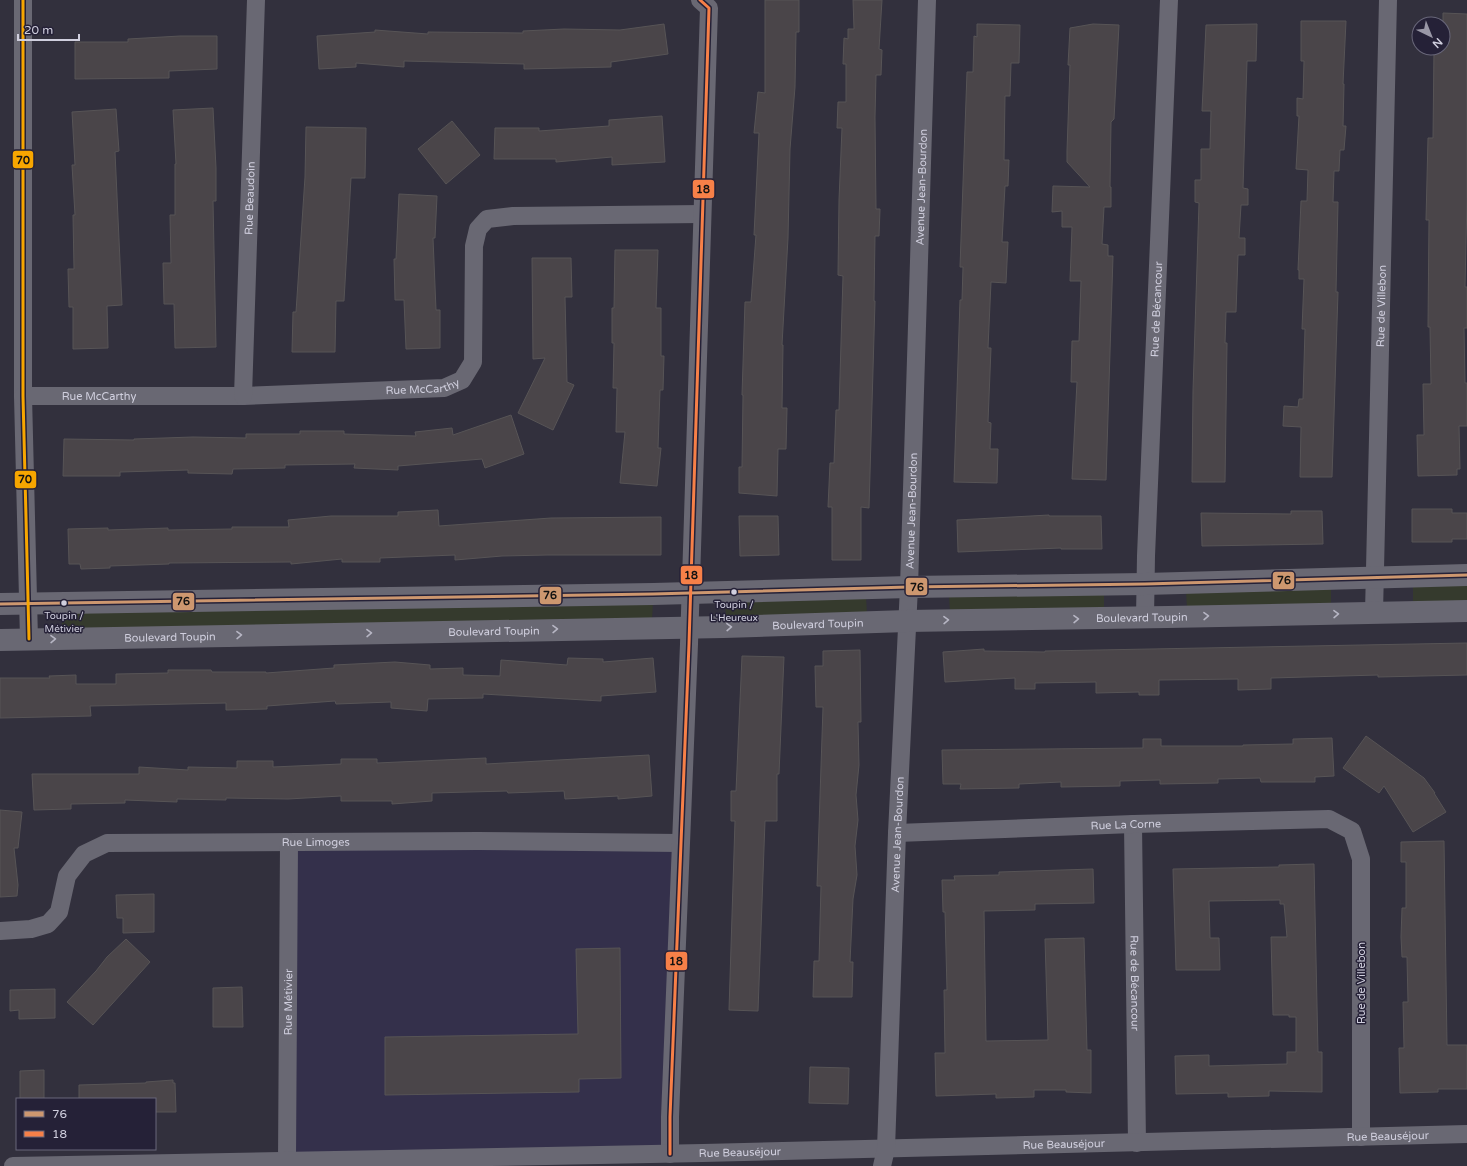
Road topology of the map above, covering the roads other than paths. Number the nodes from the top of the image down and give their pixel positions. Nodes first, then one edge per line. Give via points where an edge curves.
1 (23, 0) edge
2 (256, 0) edge
3 (928, 0) edge
4 (1169, 0) edge
5 (1388, 0) edge
6 (705, 4) edge
7 (702, 214) junction
8 (23, 396) junction
9 (243, 396) junction
10 (1467, 575) edge
11 (1374, 577) junction
12 (1145, 584) junction
13 (909, 586) junction
14 (690, 593) junction
15 (28, 603) junction
16 (0, 604) edge
17 (1467, 610) edge
18 (1374, 613) junction
19 (1145, 618) junction
20 (907, 621) junction
21 (690, 627) junction
22 (29, 639) junction
23 (0, 640) edge
24 (1133, 824) junction
25 (1352, 831) joint
26 (897, 833) junction
27 (289, 843) junction
28 (680, 843) junction
29 (0, 931) edge
30 (1467, 1134) edge
31 (1361, 1137) junction
32 (1137, 1143) junction
33 (670, 1154) junction
34 (884, 1157) edge
35 (287, 1160) junction
36 (14, 1166) edge

1 - 8 street
2 - 9 street, Rue Beaudoin
3 - 13 street, Avenue Jean-Bourdon
4 - 12 street, Rue de Bécancour
5 - 11 street, Rue de Villebon
6 - 7 street
7 - 9 street, Rue McCarthy via 513,216 487,219 478,229 474,246 473,362 462,380 444,388
7 - 14 street
8 - 9 street, Rue McCarthy
8 - 15 street
10 - 11 street
11 - 12 street
11 - 18 street, Rue de Villebon
12 - 13 street
12 - 19 street, Rue de Bécancour
13 - 14 street
13 - 20 street, Avenue Jean-Bourdon
14 - 15 street
14 - 21 street
15 - 16 street
15 - 22 street
17 - 18 street, Boulevard Toupin
19 -> 18 street, Boulevard Toupin
20 -> 19 street, Boulevard Toupin
21 -> 20 street, Boulevard Toupin
20 - 26 street, Avenue Jean-Bourdon
22 -> 21 street, Boulevard Toupin
21 - 28 street
22 - 23 street, Boulevard Toupin
24 - 25 street, Rue La Corne via 1329,819
24 - 26 street, Rue La Corne
24 - 32 street, Rue de Bécancour
25 - 31 street, Rue de Villebon via 1361,859
26 - 34 street, Avenue Jean-Bourdon
27 - 28 street, Rue Limoges
27 - 29 street, Rue Limoges via 107,842 84,854 67,876 59,912 48,924 31,929
27 - 35 street, Rue Métivier
28 - 33 street
30 - 31 street, Rue Beauséjour
31 - 32 street, Rue Beauséjour
32 - 34 street, Rue Beauséjour
33 - 34 street, Rue Beauséjour
33 - 35 street, Rue Beauséjour
35 - 36 street, Rue Beauséjour

